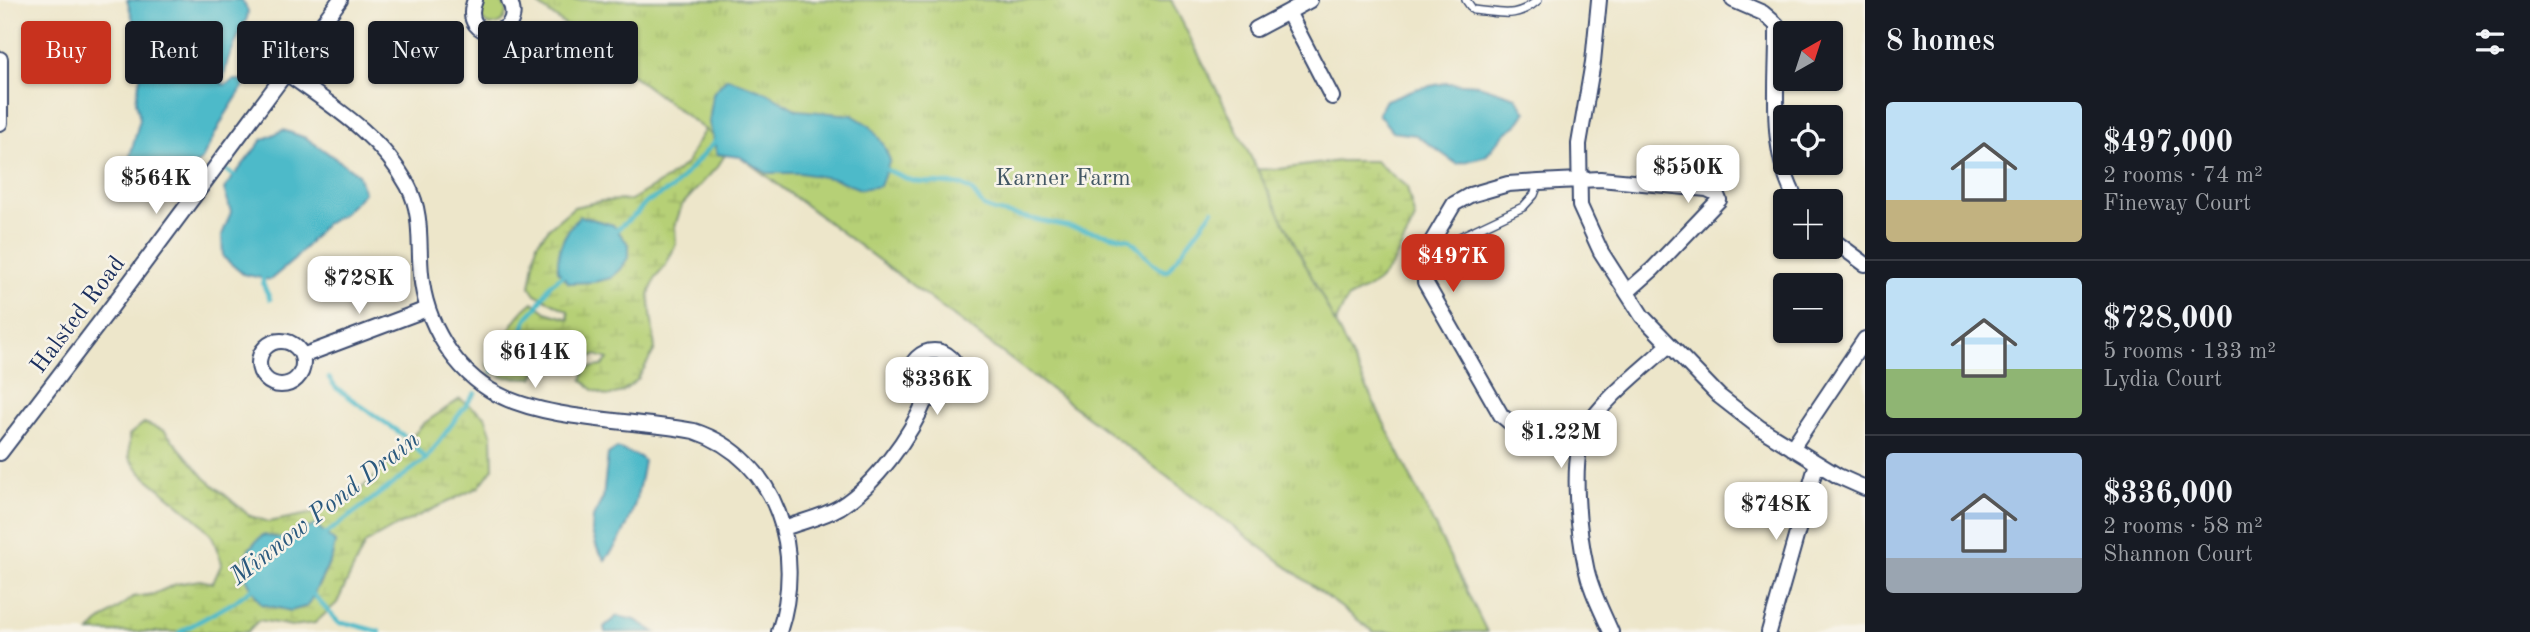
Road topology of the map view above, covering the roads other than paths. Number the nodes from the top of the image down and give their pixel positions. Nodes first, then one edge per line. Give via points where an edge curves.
1 (340, 0) edge
2 (475, 0) edge
3 (509, 0) edge
4 (1310, 0) edge
5 (1466, 0) edge
6 (1538, 0) edge
7 (1599, 0) edge
8 (1733, 0) edge
9 (1288, 12) junction
10 (324, 21) edge
11 (1255, 29) dead end
12 (0, 59) edge
13 (276, 84) edge
14 (301, 84) edge
15 (1332, 97) dead end
16 (0, 123) edge
17 (1579, 181) junction
18 (1539, 182) junction
19 (1790, 189) edge
20 (1843, 248) edge
21 (1427, 253) junction
22 (1865, 264) edge
23 (1627, 292) junction
24 (427, 309) junction
25 (1865, 339) edge
26 (1669, 345) junction
27 (302, 356) dead end
28 (926, 398) dead end
29 (1579, 448) junction
30 (1792, 448) junction
31 (0, 453) edge
32 (1817, 463) junction
33 (1865, 488) edge
34 (784, 528) junction
35 (779, 632) edge
36 (1611, 632) edge
37 (1769, 632) edge

1 - 10 street, Halsted Road
2 - 3 street via 472,15 476,25 492,32 509,23 513,9
4 - 9 street
5 - 6 lane via 1473,10 1510,15 1527,10
7 - 17 street via 1579,144
8 - 19 street via 1763,13 1777,25 1774,100
9 - 11 street
9 - 15 street
12 - 16 street
13 - 31 street, Halsted Road
14 - 24 street via 363,129 403,176 419,219
17 - 18 street
17 - 23 street via 1580,205 1587,222
17 - 23 street via 1630,181 1716,193 1719,200
18 - 21 lane via 1523,207
18 - 21 street via 1508,184 1470,194 1454,204
20 - 22 street
21 - 29 street via 1425,282 1501,415 1514,426
23 - 26 street
24 - 27 street
24 - 34 street via 457,360 497,394 544,410 709,436 761,480
25 - 30 street
26 - 29 street via 1607,403 1585,429
26 - 30 street via 1718,396
28 - 34 street via 917,420 862,490 829,513
29 - 36 street via 1577,504 1586,569
30 - 32 street
32 - 33 street
32 - 37 street
34 - 35 street via 789,577

